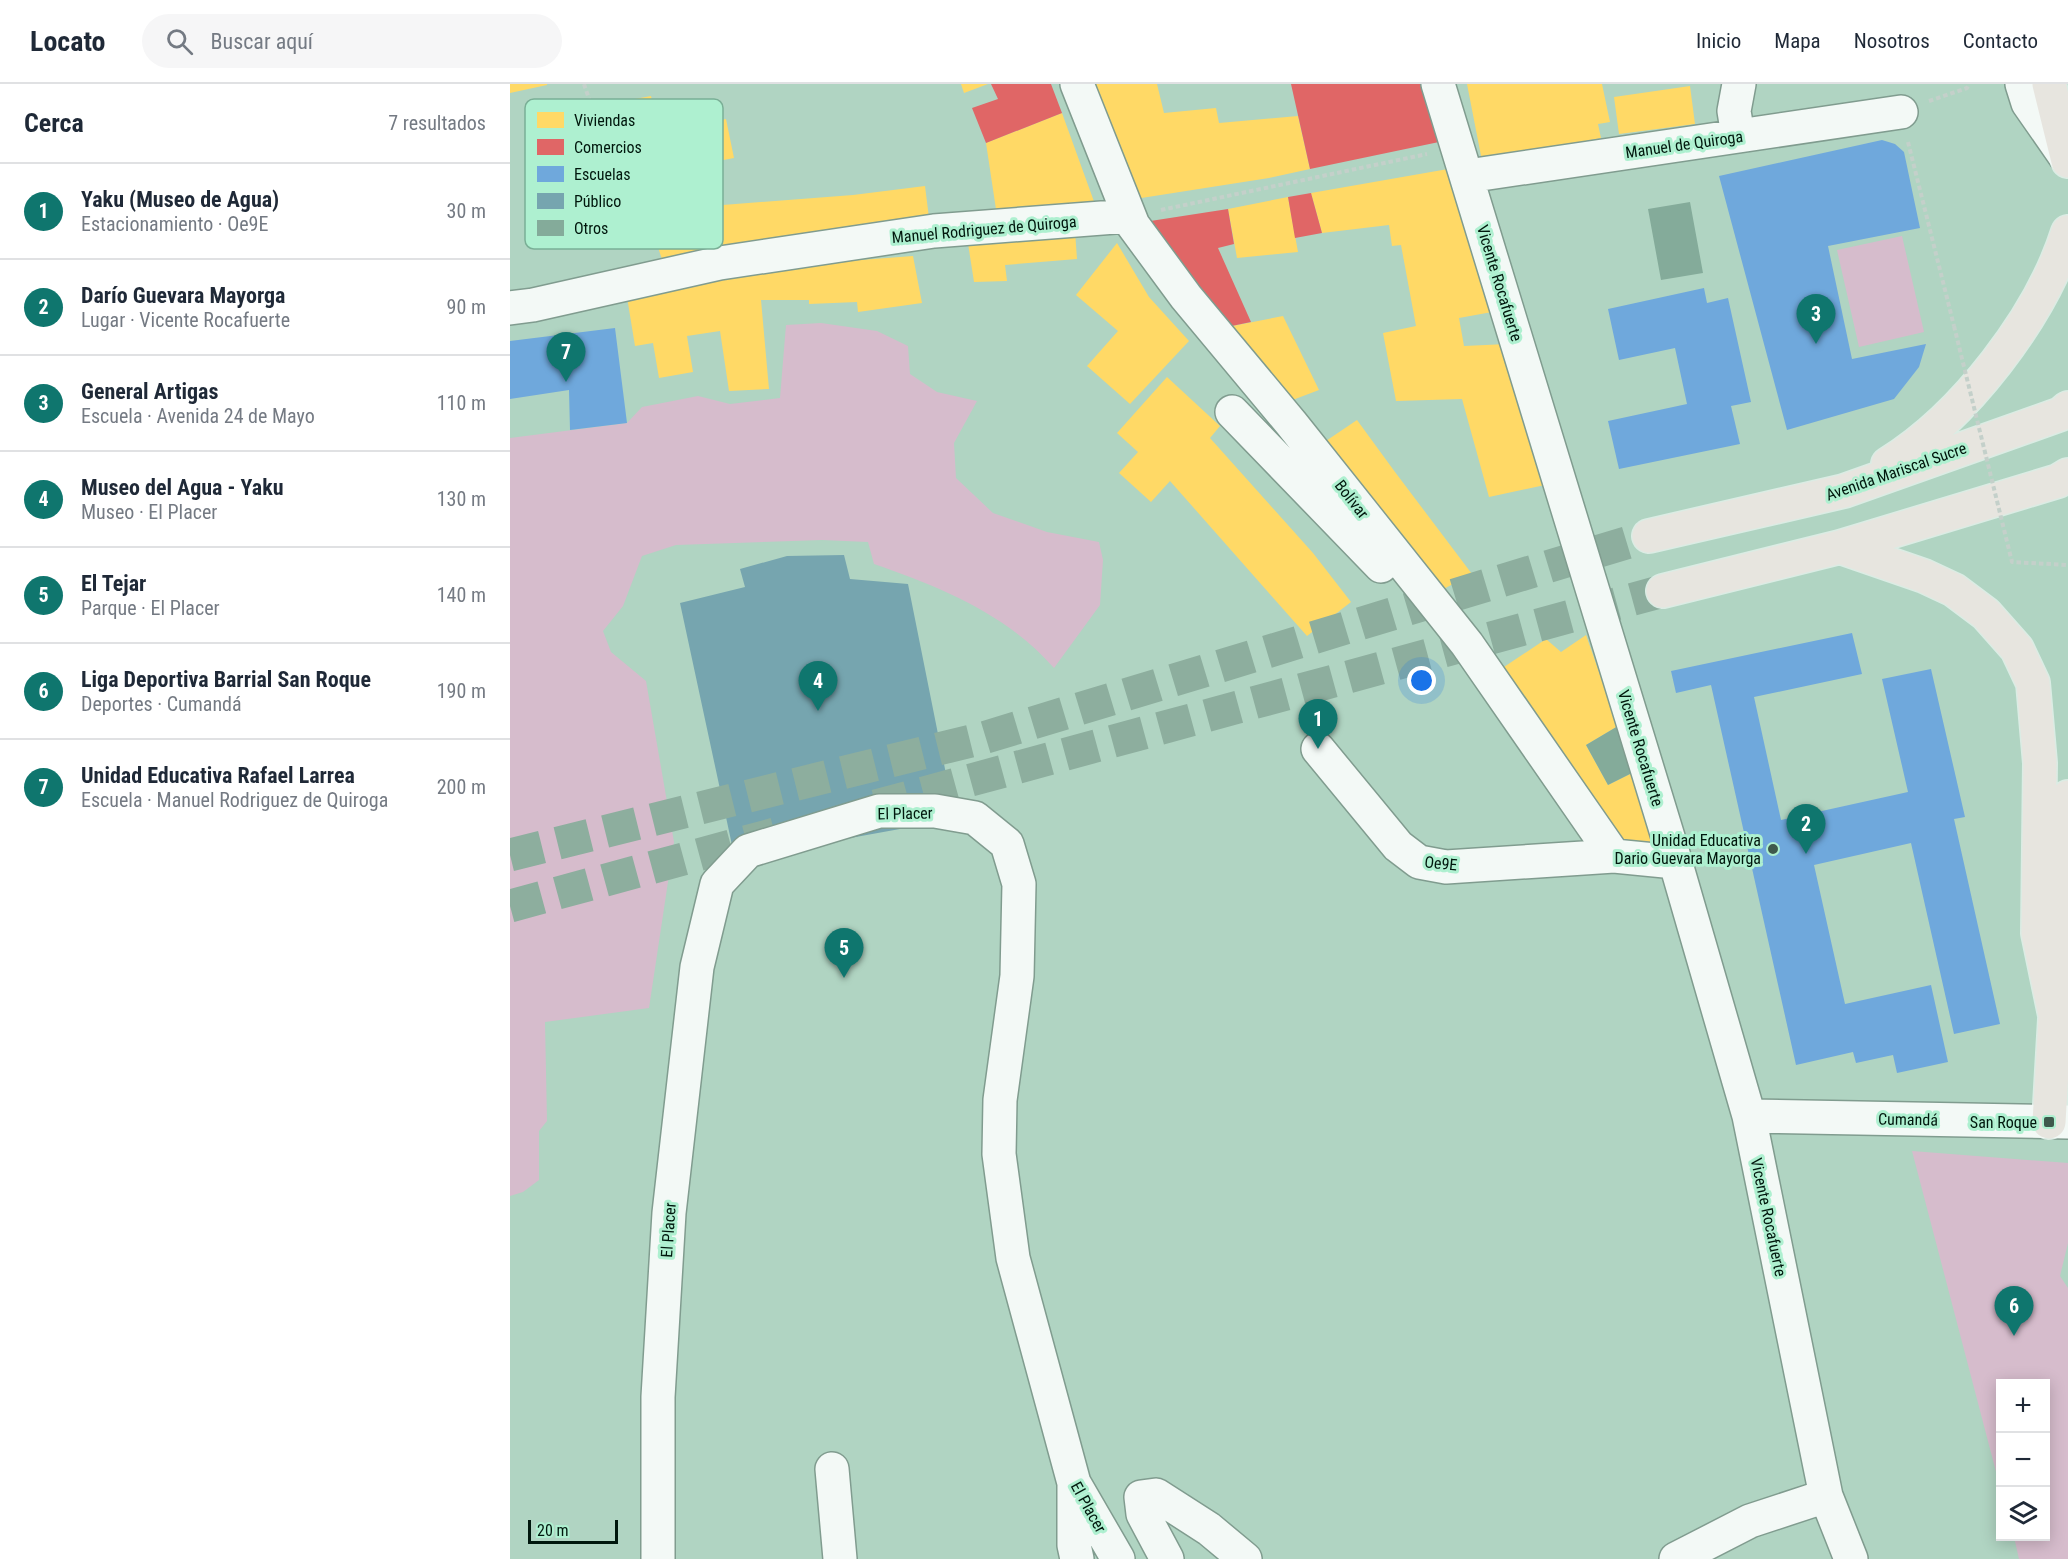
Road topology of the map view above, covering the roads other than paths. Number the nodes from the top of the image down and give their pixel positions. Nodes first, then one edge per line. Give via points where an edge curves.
1 (1077, 84) edge
2 (1438, 84) edge
3 (1738, 84) edge
4 (2022, 84) edge
5 (2049, 84) edge
6 (1901, 112) road end
7 (1738, 136) junction
8 (2068, 160) edge
9 (1462, 162) junction
10 (1128, 216) junction
11 (2068, 232) edge
12 (510, 308) edge
13 (2064, 411) edge
14 (1232, 412) dead end
15 (2063, 478) edge
16 (1844, 491) junction
17 (1649, 536) tunnel mouth
18 (1840, 547) junction
19 (1663, 591) tunnel mouth
20 (1467, 644) junction
21 (1318, 749) dead end
22 (2068, 797) edge
23 (1614, 856) junction
24 (1675, 862) junction
25 (2056, 1020) junction
26 (1749, 1116) junction
27 (2058, 1122) edge
28 (832, 1468) dead end
29 (1074, 1483) junction
30 (1826, 1496) junction
31 (658, 1559) edge
32 (840, 1559) edge
33 (1077, 1559) edge
34 (1118, 1559) edge
35 (1167, 1559) edge
36 (1245, 1559) edge
37 (1676, 1559) edge
38 (1851, 1559) edge

1 - 10 street, Bolívar
2 - 9 street, Vicente Rocafuerte
3 - 7 street via 1734,111
4 - 8 street via 2028,103
5 - 8 main road
6 - 7 street, Manuel de Quiroga
7 - 9 street, Manuel de Quiroga
9 - 24 street, Vicente Rocafuerte
10 - 12 street, Manuel Rodriguez de Quiroga via 934,231 720,263
10 - 20 street, Bolívar via 1186,297
11 - 16 main road via 2025,322 1986,376 1912,449
13 - 16 main road, Avenida Mariscal Sucre
14 - 20 street via 1451,638
15 - 18 main road
16 - 17 main road, Avenida Mariscal Sucre
18 - 19 main road
18 - 25 main road via 1954,590 1986,614 2017,650 2029,675 2040,763 2038,933
20 - 23 street, Bolívar
21 - 23 street, Oe9E via 1398,846 1419,862 1446,867
22 - 25 main road
23 - 24 street
24 - 26 street, Vicente Rocafuerte
25 - 27 main road
26 - 27 street, Cumandá
26 - 30 street, Vicente Rocafuerte
28 - 32 street
29 - 31 street, El Placer via 1013,1258 999,1154 1000,1100 1017,976 1019,884 1007,844 975,819 936,811 879,811 748,851 717,884 697,967 669,1213 658,1397
29 - 33 street
29 - 34 street, El Placer
30 - 37 street via 1750,1521
30 - 38 street, Vicente Rocafuerte
35 - 36 street via 1143,1514 1141,1497 1156,1495 1209,1529

